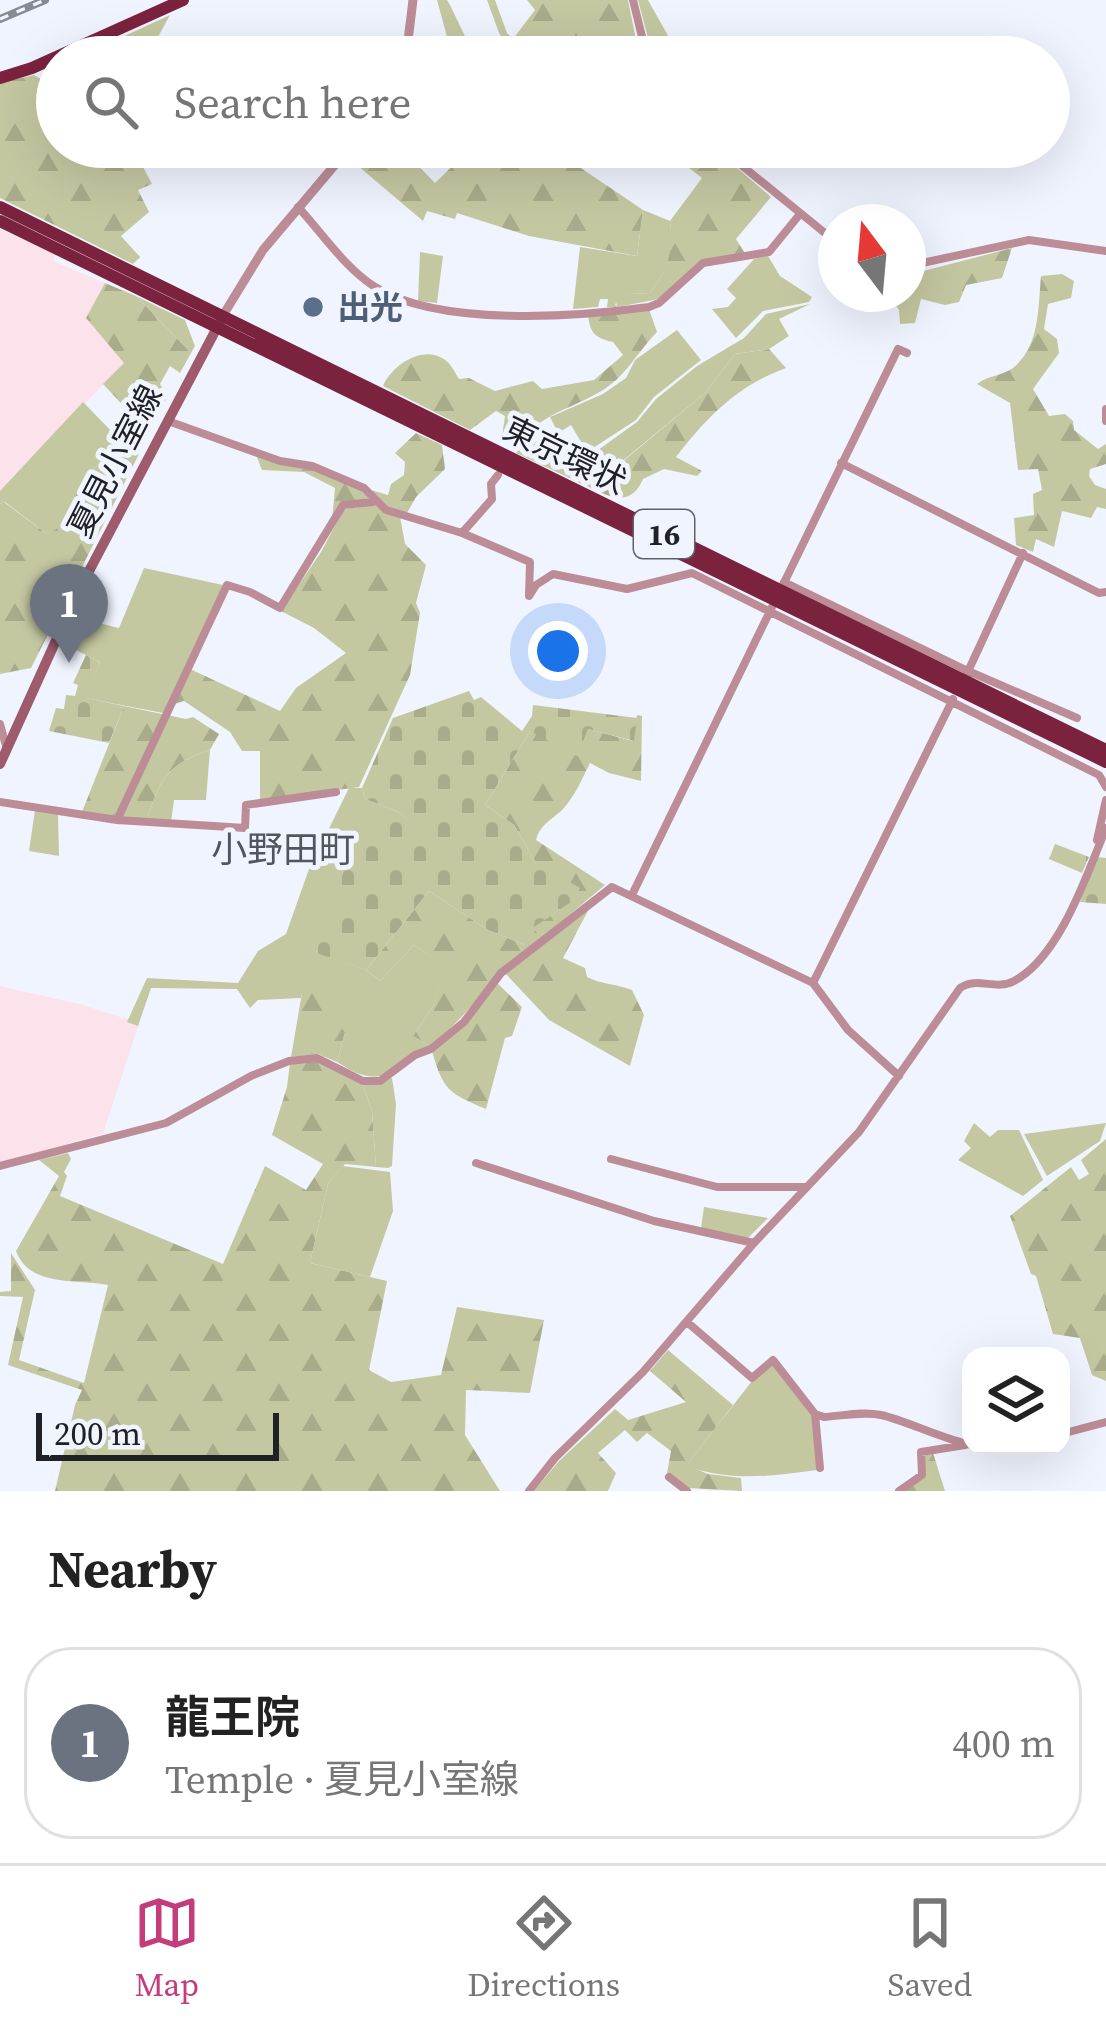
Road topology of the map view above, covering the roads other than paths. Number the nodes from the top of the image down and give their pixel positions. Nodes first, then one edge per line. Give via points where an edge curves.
1 (183, 0) edge
2 (413, 0) edge
3 (633, 0) edge
4 (103, 36) edge
5 (409, 36) edge
6 (642, 36) edge
7 (36, 66) edge
8 (0, 78) edge
9 (332, 168) edge
10 (744, 168) edge
11 (0, 207) edge
12 (298, 207) junction
13 (800, 214) junction
14 (0, 221) edge
15 (818, 228) edge
16 (1106, 251) edge
17 (926, 262) edge
18 (220, 322) junction
19 (907, 352) dead end
20 (1106, 409) edge
21 (166, 421) junction
22 (1106, 421) edge
23 (841, 463) junction
24 (497, 475) dead end
25 (375, 502) junction
26 (462, 533) junction
27 (1023, 553) junction
28 (1106, 592) edge
29 (777, 596) junction
30 (961, 686) junction
31 (1076, 718) dead end
32 (0, 724) edge
33 (7, 747) junction
34 (1106, 750) edge
35 (1106, 762) edge
36 (0, 764) edge
37 (1106, 787) edge
38 (336, 792) dead end
39 (1106, 800) edge
40 (0, 802) edge
41 (117, 820) junction
42 (1106, 828) edge
43 (1095, 852) junction
44 (632, 895) junction
45 (813, 982) junction
46 (899, 1076) junction
47 (610, 1159) dead end
48 (476, 1163) dead end
49 (0, 1166) edge
50 (807, 1187) junction
51 (754, 1243) junction
52 (687, 1322) junction
53 (815, 1414) junction
54 (1106, 1422) edge
55 (1070, 1432) edge
56 (962, 1443) edge
57 (962, 1446) edge
58 (820, 1468) dead end
59 (669, 1477) dead end
60 (529, 1491) edge
61 (687, 1491) edge
62 (899, 1491) edge

1 - 4 highway
2 - 5 street
3 - 6 street
7 - 8 highway
9 - 12 street
10 - 13 street
11 - 18 highway, 東京環状 / 16
12 - 13 street via 362,278 389,295 463,312 541,314 649,307 703,263 769,252
12 - 18 street via 250,267
13 - 15 street
14 - 18 highway, 東京環状 / 16
16 - 17 street via 1029,240
18 - 21 main road, 夏見小室線
18 - 29 highway, 東京環状 / 16
19 - 23 street via 898,350
20 - 22 street
21 - 25 street via 312,466 364,488
21 - 33 main road, 夏見小室線
23 - 27 street
23 - 29 street
24 - 26 street via 492,499
25 - 26 street
25 - 41 street via 343,505 280,608 227,585
26 - 29 street via 530,562 529,596 553,574 632,589 692,572
27 - 28 street
27 - 30 street
29 - 30 highway, 東京環状 / 16
29 - 30 street
29 - 44 street
30 - 31 street
30 - 34 highway, 東京環状 / 16
30 - 35 highway, 東京環状 / 16
30 - 37 street
30 - 45 street
32 - 33 street
33 - 36 main road, 夏見小室線
38 - 41 street via 246,806 245,828
39 - 43 street
40 - 41 street
42 - 43 street
43 - 46 street via 1054,941 1014,982 964,984
44 - 45 street
44 - 49 street via 613,887 501,973 464,1022 380,1081 317,1058 289,1061 166,1123
45 - 46 street via 848,1030
46 - 50 street
47 - 50 street via 717,1187
48 - 51 street via 654,1221
50 - 51 street
51 - 52 street
52 - 53 street via 752,1378 773,1360
52 - 60 street
53 - 56 street via 881,1415
53 - 58 street
54 - 55 street
57 - 62 street via 921,1453 922,1475
59 - 61 street

